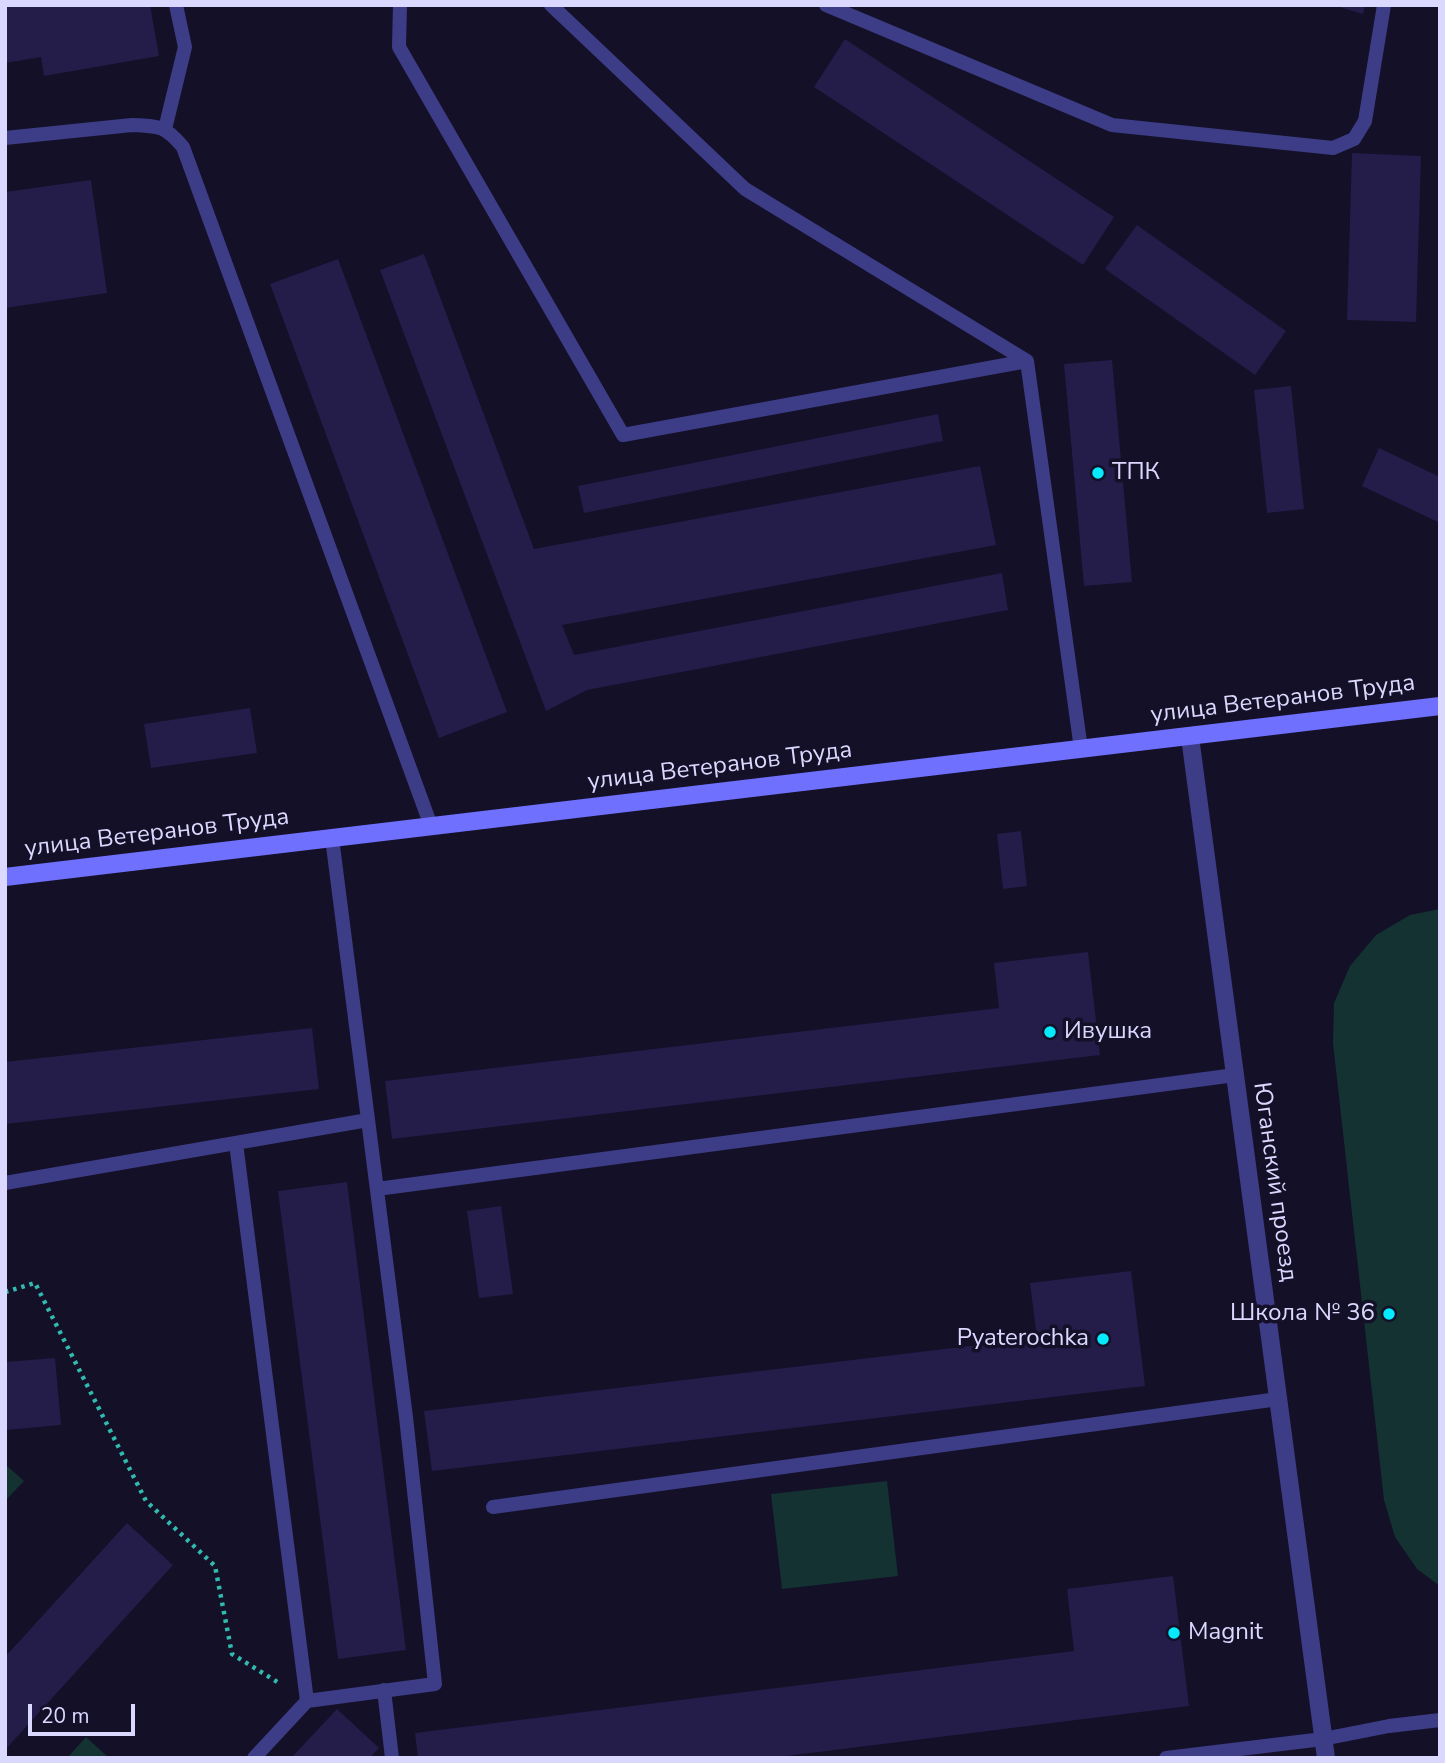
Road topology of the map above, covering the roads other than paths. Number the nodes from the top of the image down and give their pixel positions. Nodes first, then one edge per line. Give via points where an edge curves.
1 (176, 5) edge
2 (400, 5) edge
3 (551, 5) edge
4 (826, 5) edge
5 (1384, 5) edge
6 (165, 129) junction
7 (5, 138) edge
8 (1027, 361) junction
9 (1440, 706) edge
10 (1190, 737) junction
11 (1081, 749) junction
12 (431, 826) junction
13 (332, 838) junction
14 (5, 877) edge
15 (1235, 1075) junction
16 (368, 1120) junction
17 (236, 1143) junction
18 (5, 1183) edge
19 (377, 1189) junction
20 (1278, 1399) junction
21 (493, 1507) dead end
22 (384, 1690) junction
23 (307, 1701) junction
24 (1440, 1720) edge
25 (1323, 1739) junction
26 (254, 1758) edge
27 (392, 1758) edge
28 (1166, 1758) edge
29 (1326, 1758) edge

1 - 6 lane via 185,47
2 - 8 lane via 399,47 623,435
3 - 8 lane via 744,190
4 - 5 lane via 1112,125 1333,148 1354,139 1365,121
6 - 7 lane via 132,125
6 - 12 lane via 183,148
8 - 11 lane
9 - 10 main road, улица Ветеранов Труда
10 - 11 main road, улица Ветеранов Труда
10 - 15 street, Юганский проезд
11 - 12 main road, улица Ветеранов Труда
12 - 13 main road, улица Ветеранов Труда
13 - 14 main road, улица Ветеранов Труда
13 - 16 lane
15 - 19 lane
15 - 20 street, Юганский проезд
16 - 17 lane
16 - 19 lane
17 - 18 lane
17 - 23 lane
19 - 22 lane via 435,1684
20 - 21 lane
20 - 25 street, Юганский проезд
22 - 23 lane
22 - 27 lane
23 - 26 lane
24 - 25 lane
25 - 28 lane
25 - 29 street, Юганский проезд

